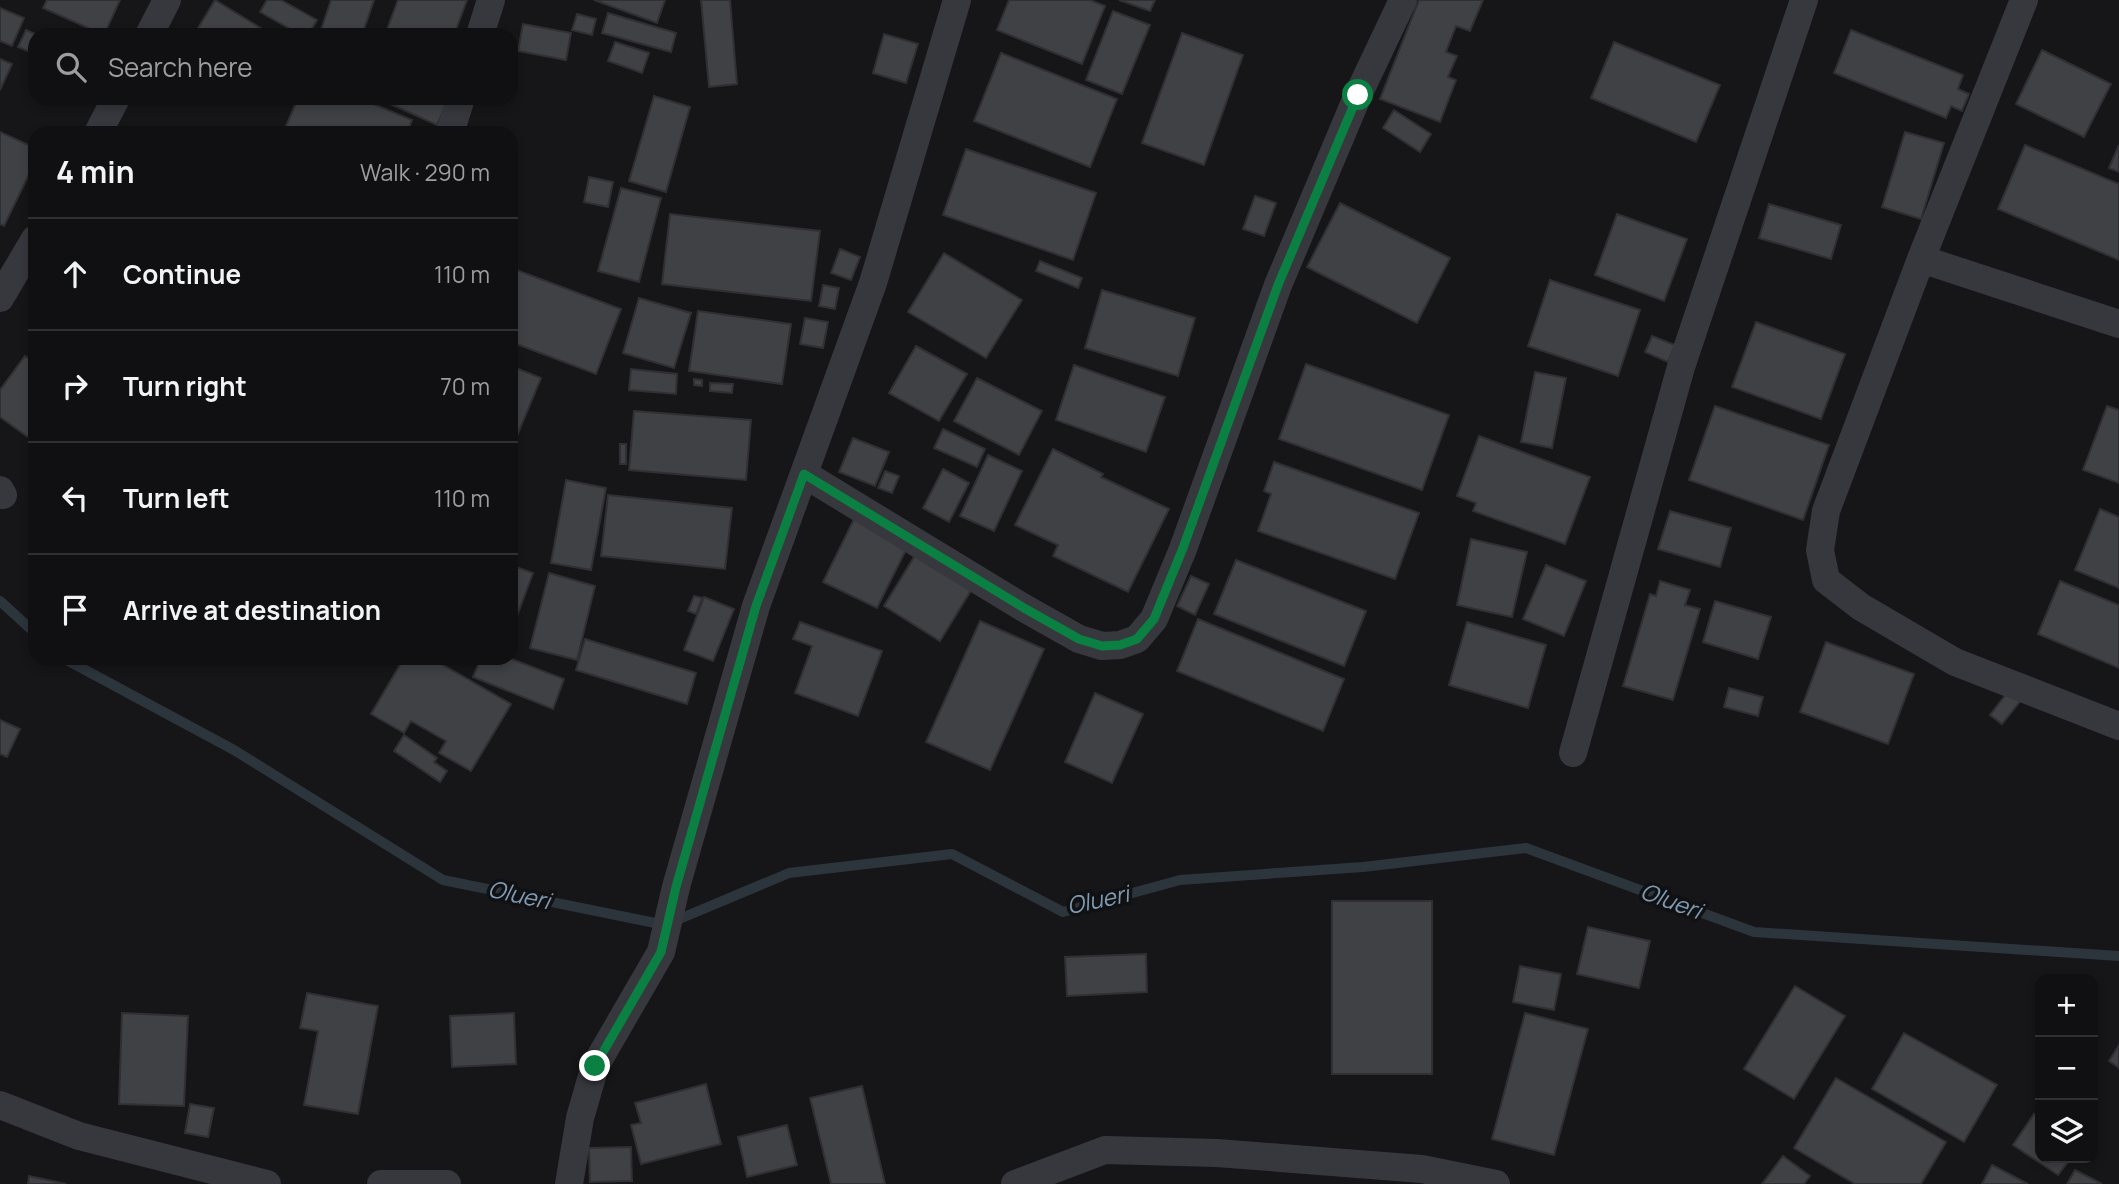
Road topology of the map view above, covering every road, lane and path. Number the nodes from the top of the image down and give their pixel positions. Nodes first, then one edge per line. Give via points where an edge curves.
1 (167, 0) edge
2 (491, 0) edge
3 (957, 0) edge
4 (1404, 0) edge
5 (1804, 0) edge
6 (2024, 0) edge
7 (153, 28) edge
8 (482, 28) edge
9 (112, 105) edge
10 (459, 105) edge
11 (102, 126) edge
12 (452, 126) edge
13 (28, 251) edge
14 (1921, 259) junction
15 (0, 298) edge
16 (2119, 324) edge
17 (804, 474) junction
18 (2119, 726) edge
19 (1573, 752) dead end
20 (0, 1105) edge
21 (267, 1184) edge
22 (381, 1184) edge
23 (447, 1184) edge
24 (569, 1184) edge
25 (1017, 1184) edge
26 (1496, 1184) edge

1 - 7 street
2 - 8 street
3 - 17 street via 873,283
4 - 17 street via 1358,95 1278,285 1154,619 1137,639 1102,646 1079,639
5 - 19 street via 1681,367
6 - 14 street
9 - 11 street
10 - 12 street
13 - 15 street
14 - 16 street
14 - 18 street via 1826,511 1821,550 1826,580 1861,607 1955,662
17 - 24 street via 756,606 661,952 595,1066
20 - 21 street via 79,1136
22 - 23 street
25 - 26 street via 1105,1150 1217,1153 1409,1168

